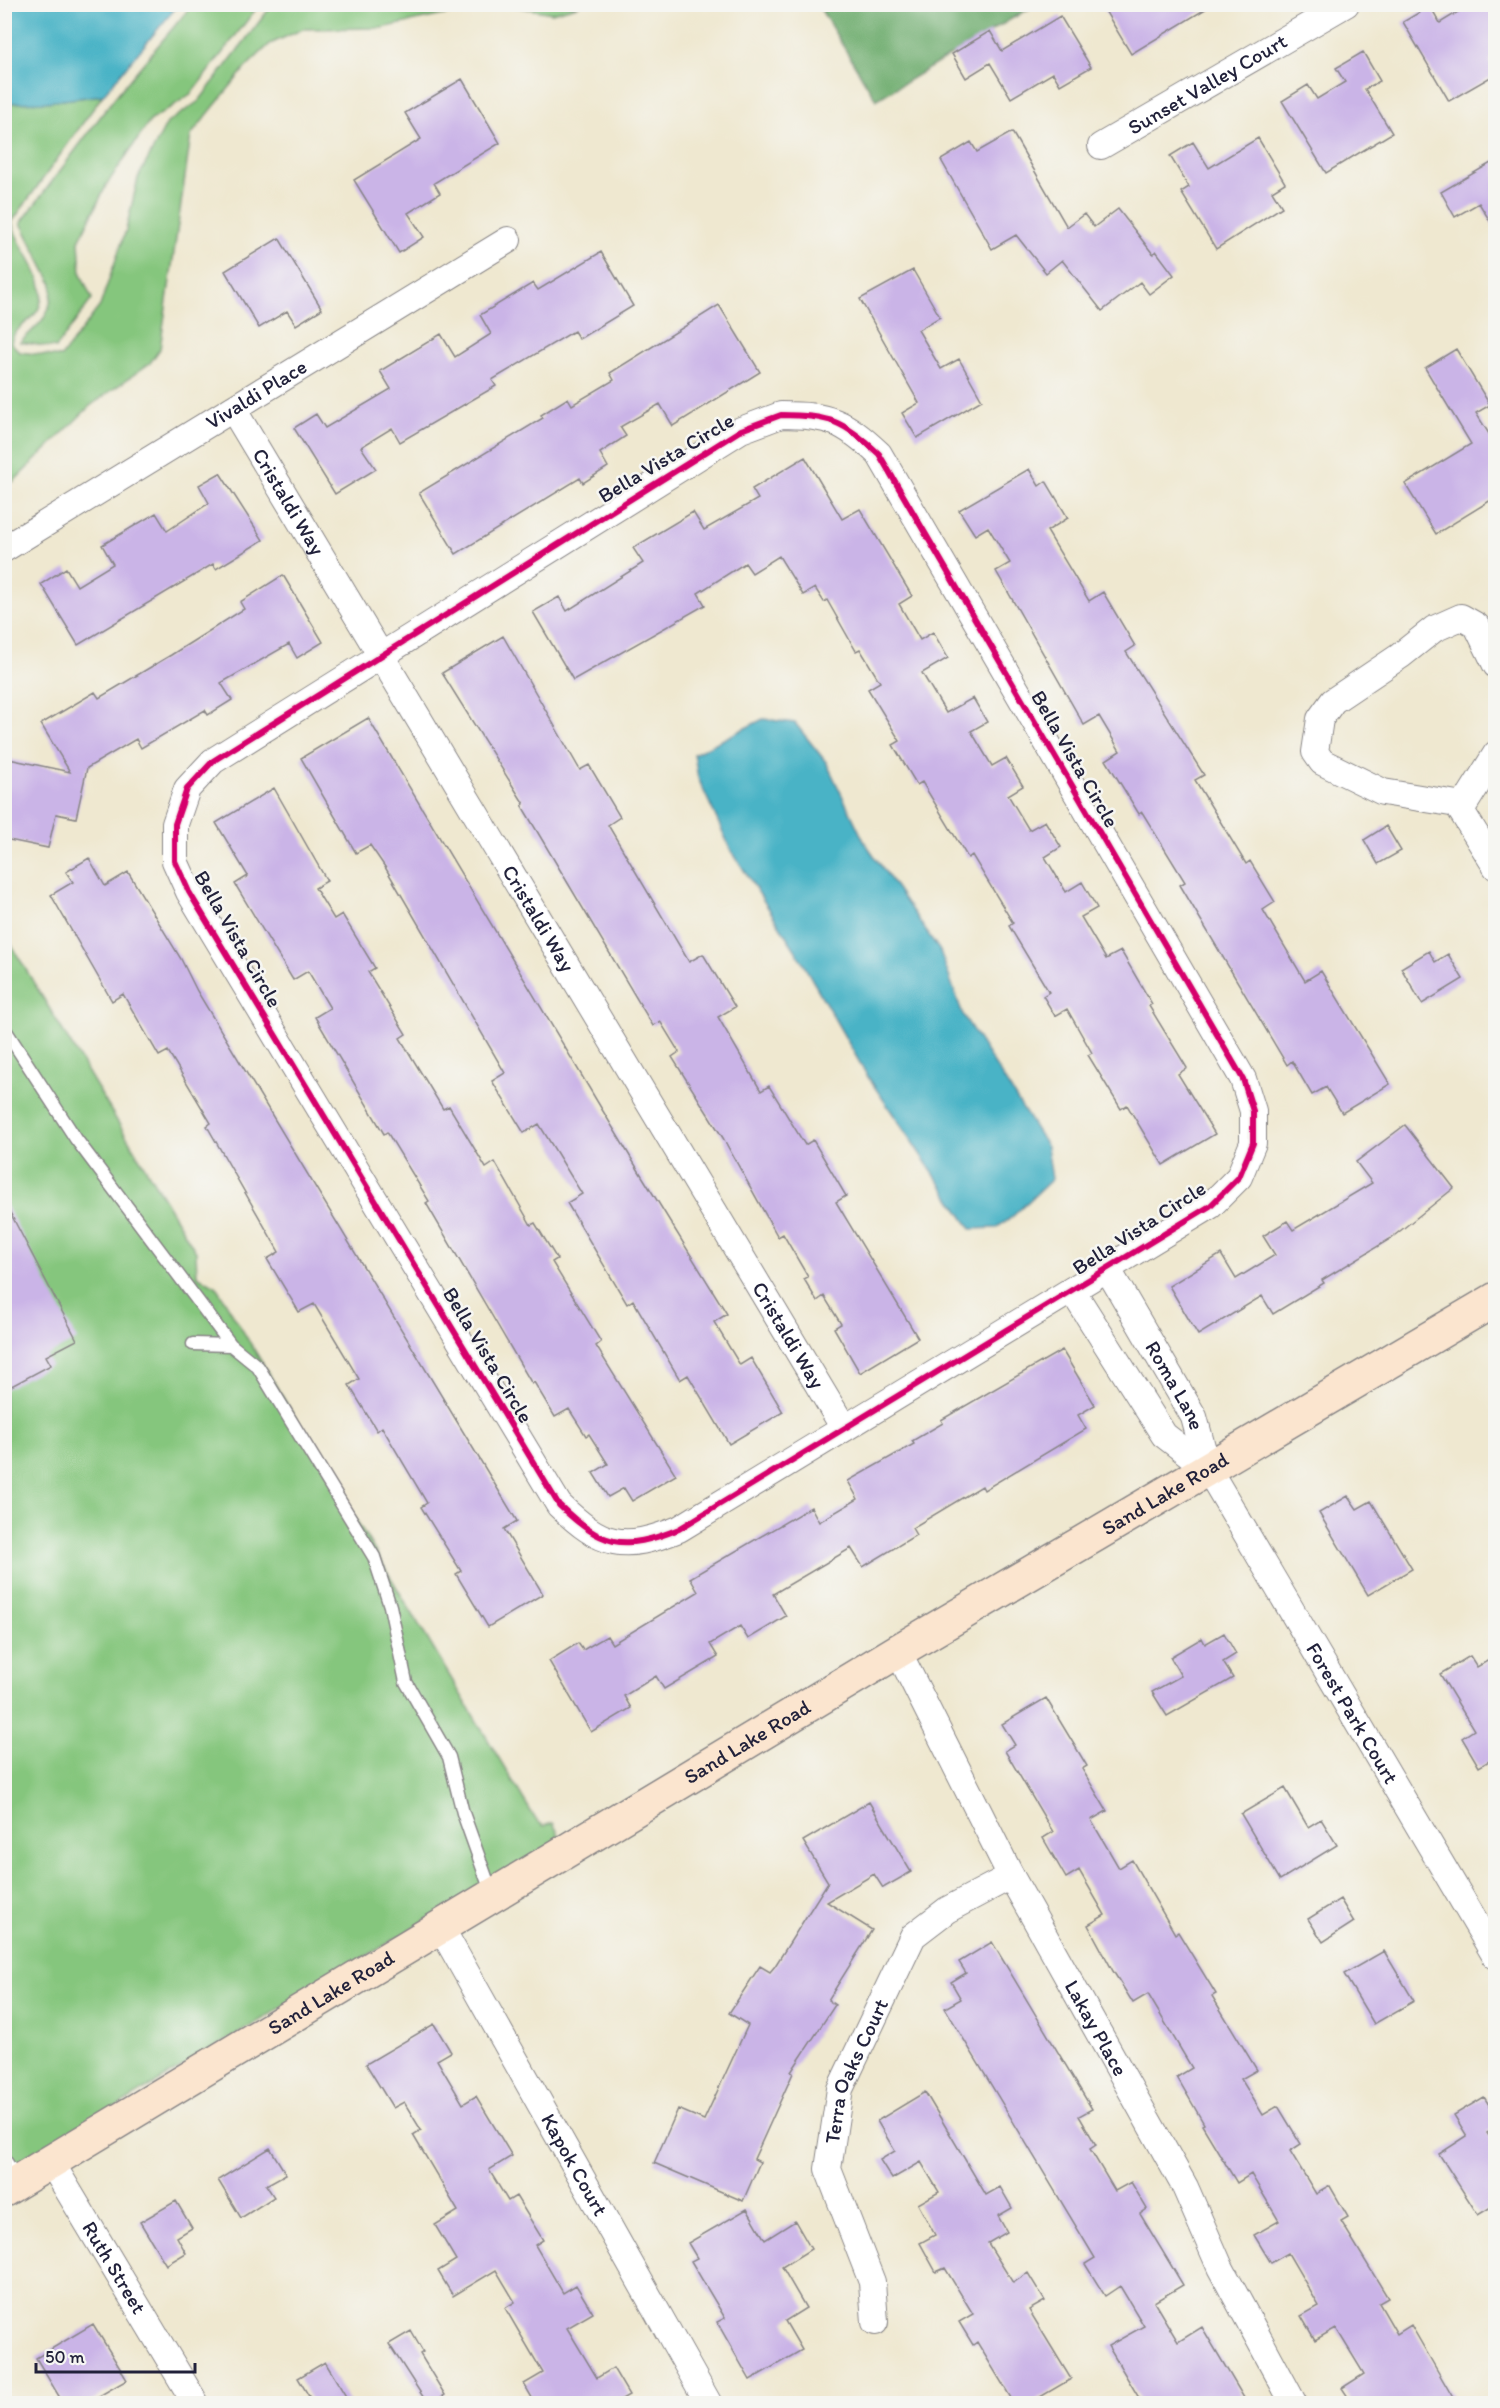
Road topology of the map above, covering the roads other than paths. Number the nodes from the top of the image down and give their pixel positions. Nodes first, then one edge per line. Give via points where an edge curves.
1 (1346, 4) edge
2 (1101, 146) dead end
3 (508, 240) dead end
4 (233, 409) junction
5 (4, 549) edge
6 (381, 655) junction
7 (1496, 665) edge
8 (1496, 754) edge
9 (1461, 810) junction
10 (1496, 867) edge
11 (4, 1028) edge
12 (1107, 1268) junction
13 (1072, 1290) junction
14 (1496, 1299) edge
15 (193, 1344) dead end
16 (231, 1345) junction
17 (1153, 1348) junction
18 (1122, 1368) junction
19 (844, 1428) junction
20 (1208, 1469) junction
21 (898, 1651) junction
22 (1011, 1876) junction
23 (492, 1896) junction
24 (441, 1926) junction
25 (1496, 1957) edge
26 (51, 2162) junction
27 (9, 2177) edge
28 (875, 2322) dead end
29 (196, 2403) edge
30 (709, 2403) edge
31 (1294, 2403) edge

1 - 2 street, Sunset Valley Court
3 - 4 street, Vivaldi Place
4 - 5 street, Vivaldi Place
4 - 6 street, Cristaldi Way
6 - 12 street, Bella Vista Circle via 741,430 781,415 818,415 853,430 879,454 1243,1078 1253,1111 1252,1143 1239,1177 1210,1206
6 - 19 street, Cristaldi Way
6 - 19 street, Bella Vista Circle via 213,761 187,789 175,824 175,852 189,892 559,1505 583,1527 612,1542 648,1542 679,1530
7 - 9 street via 1477,626 1461,617 1434,629 1350,687 1320,719 1315,752 1322,762 1383,792 1457,804
8 - 9 street
9 - 10 street
11 - 16 lane via 76,1139
12 - 13 street, Bella Vista Circle
12 - 17 street, Roma Lane
13 - 18 street, Roma Lane
13 - 19 street, Bella Vista Circle
14 - 20 street, Sand Lake Road
15 - 16 lane
16 - 23 lane via 258,1367 374,1557 390,1606 406,1682 448,1757
17 - 18 street
17 - 20 street, Roma Lane via 1194,1418
18 - 20 street, Roma Lane via 1164,1435
20 - 21 street, Sand Lake Road
20 - 25 street, Forest Park Court
21 - 22 street, Lakay Place
21 - 23 street, Sand Lake Road
22 - 28 street, Terra Oaks Court via 947,1910 913,1936 840,2089 828,2169 872,2282
22 - 31 street, Lakay Place via 1185,2187 1220,2267
23 - 24 street, Sand Lake Road
24 - 26 street, Sand Lake Road
24 - 30 street, Kapok Court
26 - 27 street, Sand Lake Road
26 - 29 street, Ruth Street

